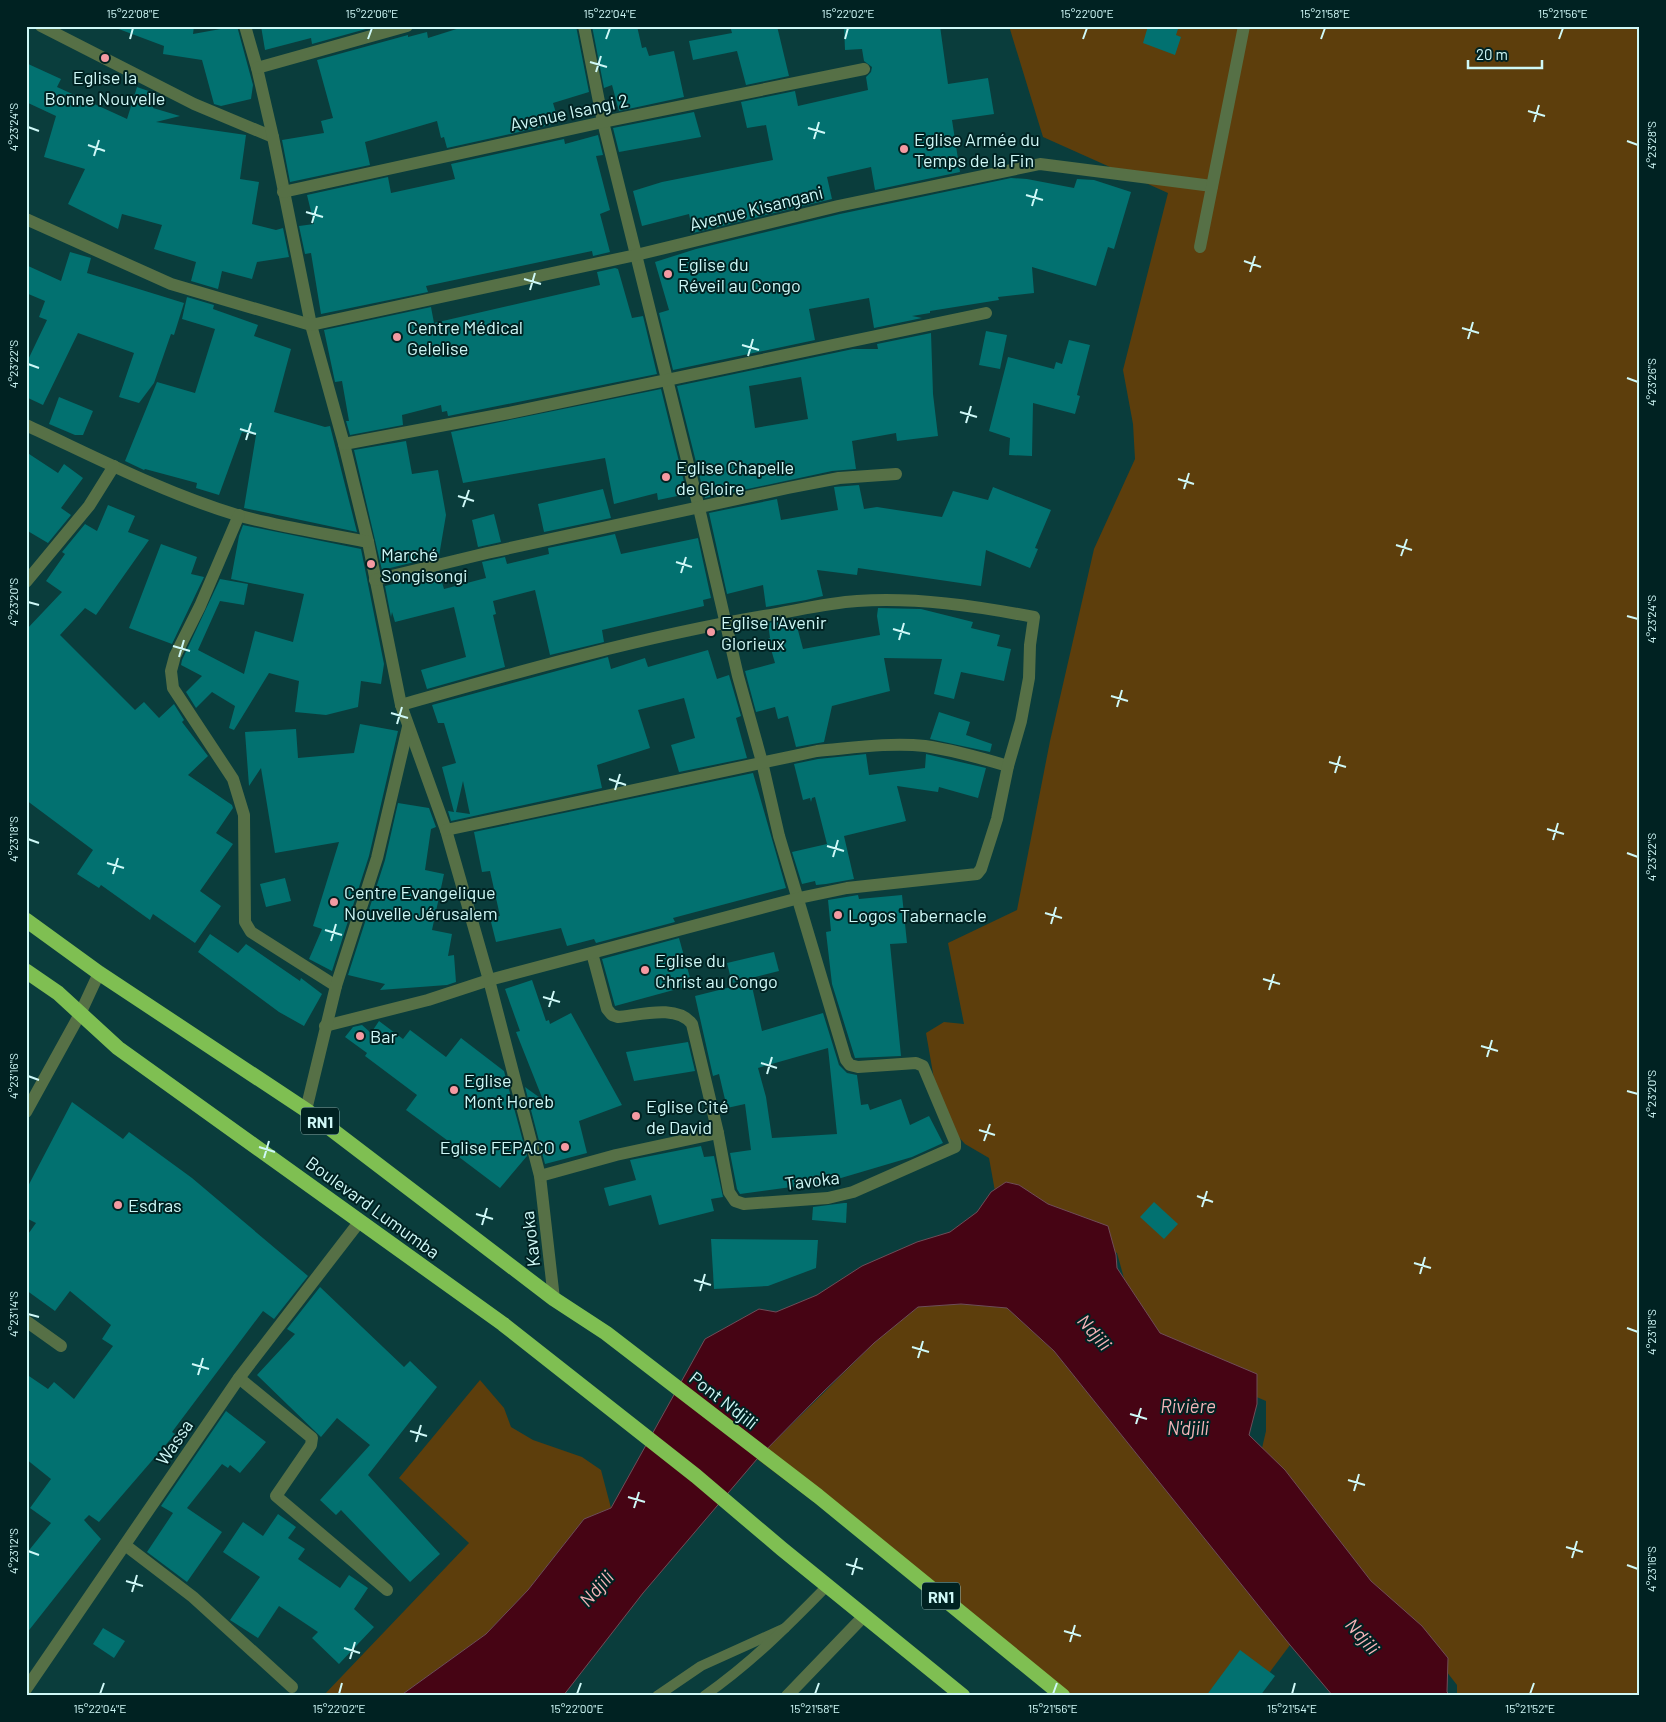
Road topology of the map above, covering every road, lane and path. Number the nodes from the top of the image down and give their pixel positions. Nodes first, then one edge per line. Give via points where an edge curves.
1 (41, 26) edge
2 (245, 26) edge
3 (407, 26) edge
4 (584, 26) edge
5 (1244, 26) edge
6 (257, 68) junction
7 (864, 69) dead end
8 (603, 122) junction
9 (273, 137) junction
10 (1212, 186) junction
11 (283, 192) junction
12 (26, 219) edge
13 (1200, 247) dead end
14 (636, 255) junction
15 (986, 312) dead end
16 (311, 325) junction
17 (666, 379) junction
18 (26, 425) edge
19 (344, 444) junction
20 (114, 466) junction
21 (896, 474) dead end
22 (699, 508) junction
23 (239, 515) junction
24 (368, 542) junction
25 (375, 580) junction
26 (26, 582) edge
27 (725, 623) junction
28 (401, 705) junction
29 (408, 727) junction
30 (762, 762) junction
31 (1008, 766) junction
32 (446, 830) junction
33 (799, 898) junction
34 (26, 920) edge
35 (592, 953) junction
36 (26, 971) edge
37 (99, 973) junction
38 (490, 980) junction
39 (336, 986) junction
40 (80, 1014) junction
41 (326, 1026) junction
42 (306, 1110) junction
43 (26, 1112) edge
44 (718, 1133) junction
45 (540, 1176) junction
46 (360, 1221) junction
47 (554, 1299) junction
48 (26, 1321) edge
49 (606, 1333) joint
50 (62, 1346) dead end
51 (239, 1378) junction
52 (125, 1546) junction
53 (827, 1586) junction
54 (386, 1590) dead end
55 (864, 1616) junction
56 (788, 1627) junction
57 (292, 1687) dead end
58 (26, 1689) edge
59 (657, 1696) edge
60 (704, 1696) edge
61 (787, 1696) edge
62 (963, 1696) edge
63 (1063, 1696) edge

1 - 9 street via 194,104
2 - 6 street, Kavoka
3 - 6 street
4 - 8 street
5 - 10 street
6 - 9 street, Kavoka
7 - 8 street, Avenue Isangi 2
8 - 11 street, Avenue Isangi 2
8 - 14 street
9 - 11 street, Kavoka
10 - 13 street
10 - 14 street, Avenue Kisangani via 1040,164 838,206
11 - 16 street, Kavoka
12 - 16 street via 171,284
14 - 16 street, Avenue Kisangani
14 - 17 street
15 - 17 street
16 - 19 street, Kavoka
17 - 19 street
17 - 22 street
18 - 20 street
19 - 24 street, Kavoka
20 - 23 street via 196,501
20 - 26 street via 89,506
21 - 22 street via 839,478
22 - 25 street
22 - 27 street
23 - 24 street
23 - 39 street via 175,656 170,670 173,688 233,779 244,815 244,922 250,932
24 - 25 street, Kavoka
25 - 28 street, Kavoka
27 - 28 street via 571,657
27 - 30 street
27 - 31 street via 856,601 900,600 969,606 1034,617 1029,678
28 - 29 street, Kavoka
29 - 32 street, Kavoka
29 - 39 street via 377,858
30 - 31 street via 817,751 924,746
30 - 32 street
30 - 33 street via 779,836
31 - 33 street via 997,819 977,874 847,888
32 - 38 street, Kavoka
33 - 35 street
33 - 44 street, Tavoka via 846,1060 850,1066 858,1067 916,1063 923,1066 955,1147 853,1192 828,1198 744,1204 735,1201 729,1192
34 - 37 highway, Boulevard Lumumba / RN1
35 - 38 street
35 - 44 street, Tavoka via 607,1010 612,1015 676,1012 686,1016 692,1024
36 - 40 highway, Boulevard Lumumba via 58,993
37 - 40 street
37 - 42 highway, Boulevard Lumumba / RN1
38 - 41 street via 428,1000
38 - 45 street, Kavoka
39 - 41 street
40 - 43 street
40 - 46 highway, Boulevard Lumumba via 118,1048
41 - 42 street
42 - 47 highway, Boulevard Lumumba / RN1
44 - 45 street via 616,1155
45 - 47 street, Kavoka
46 - 51 street, Wassa
46 - 53 highway, Boulevard Lumumba via 502,1324 696,1476
47 - 49 highway, Boulevard Lumumba / RN1
48 - 50 street
49 - 63 highway, Pont N'djili / RN1 via 818,1496
51 - 52 street, Wassa
51 - 54 street via 312,1438 276,1496
52 - 57 street via 193,1598
52 - 58 street, Wassa
53 - 55 highway
53 - 56 lane
55 - 61 street
55 - 62 highway
56 - 59 lane via 701,1666
56 - 60 lane via 737,1673

